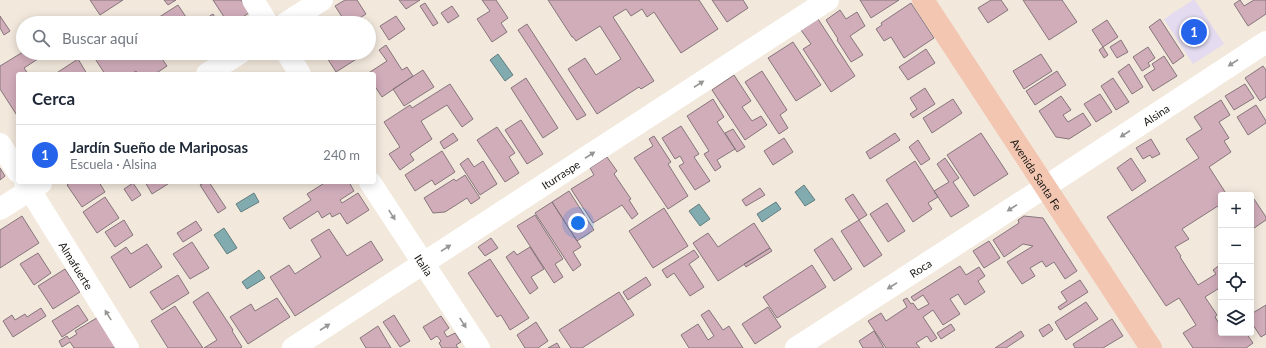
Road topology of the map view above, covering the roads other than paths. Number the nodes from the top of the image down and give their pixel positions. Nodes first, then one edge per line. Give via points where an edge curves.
1 (253, 0) edge
2 (322, 0) edge
3 (828, 0) edge
4 (923, 0) edge
5 (263, 16) edge
6 (297, 16) edge
7 (1266, 42) edge
8 (229, 60) edge
9 (291, 60) edge
10 (210, 72) edge
11 (299, 72) edge
12 (0, 144) edge
13 (16, 169) edge
14 (371, 184) edge
15 (32, 185) edge
16 (1045, 187) junction
17 (0, 209) edge
18 (423, 263) junction
19 (128, 348) edge
20 (293, 348) edge
21 (479, 348) edge
22 (796, 348) edge
23 (1151, 348) edge

1 - 5 street
2 - 6 street
18 -> 3 street, Iturraspe
4 - 16 main road, Avenida Santa Fe
7 -> 16 street, Alsina
8 - 10 street
9 - 11 street
12 - 13 street
14 -> 18 street, Italia
15 - 17 street
19 -> 15 street, Almafuerte
16 -> 22 street, Roca
16 - 23 main road, Avenida Santa Fe
20 -> 18 street, Iturraspe
18 -> 21 street, Italia

